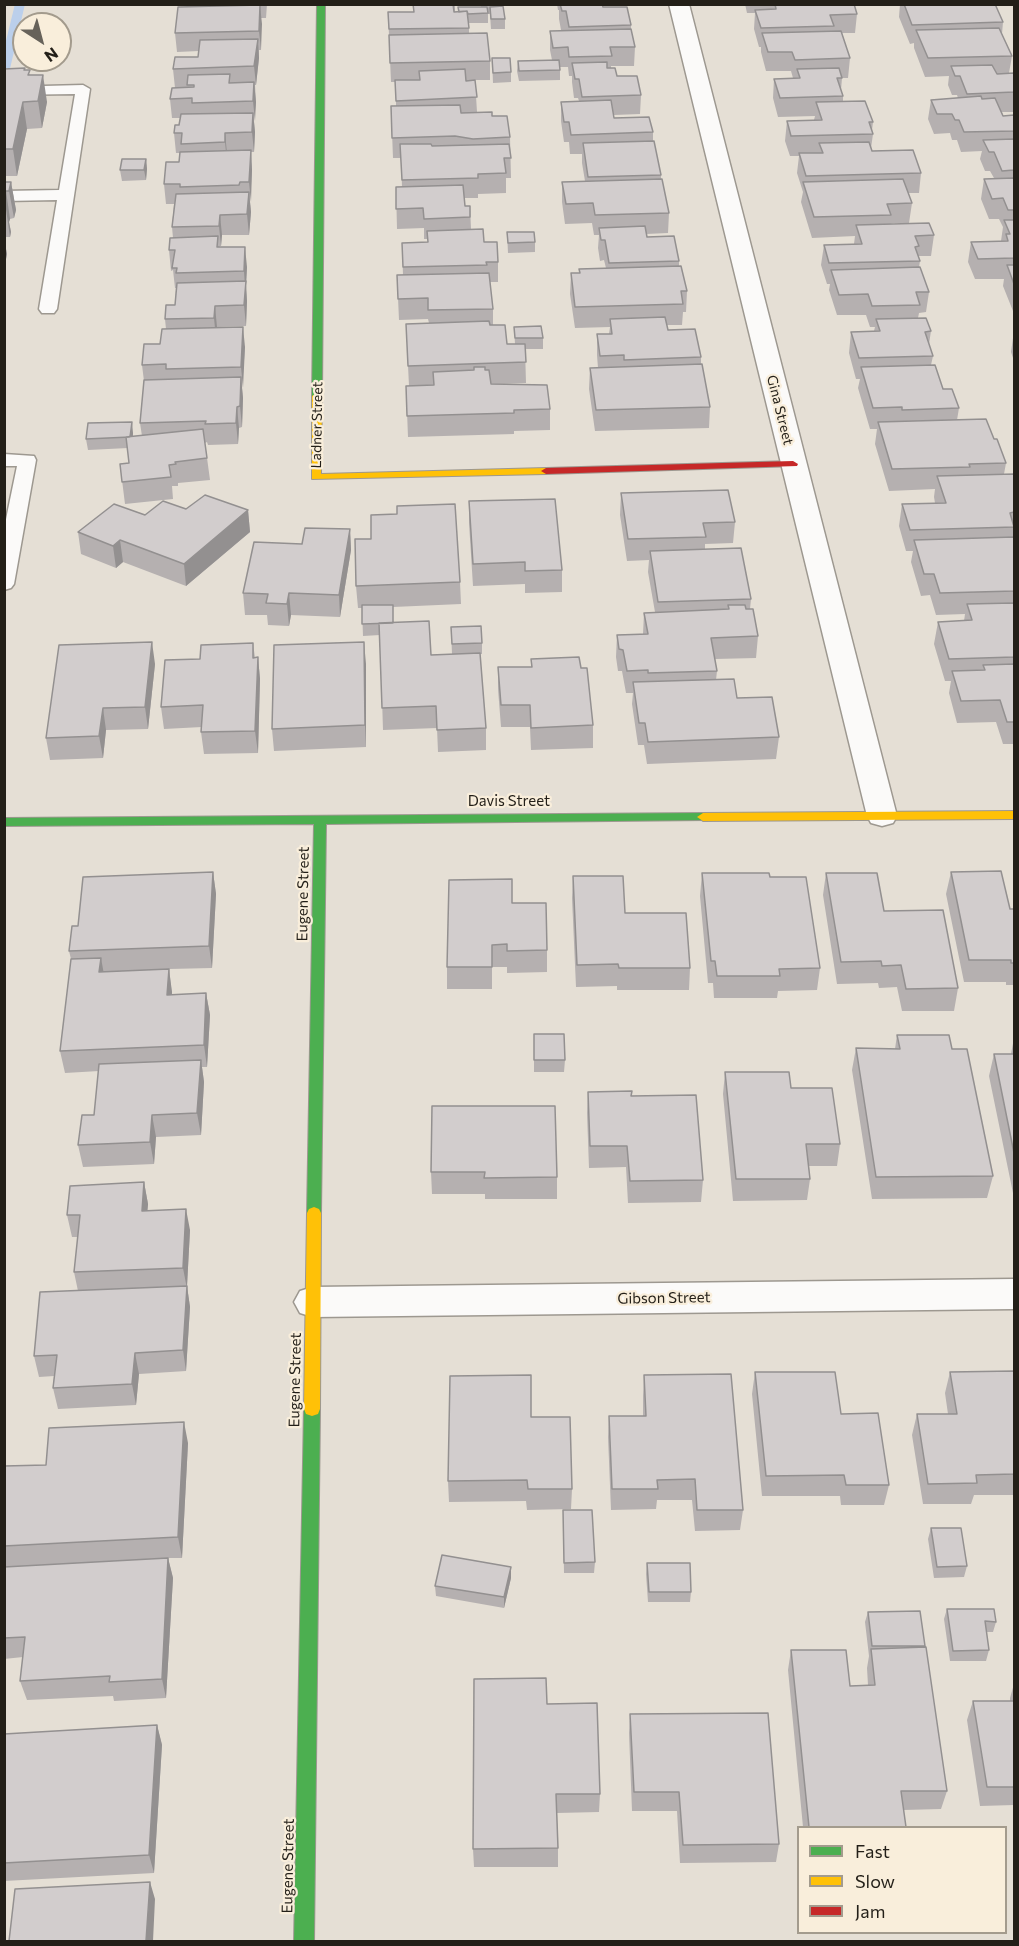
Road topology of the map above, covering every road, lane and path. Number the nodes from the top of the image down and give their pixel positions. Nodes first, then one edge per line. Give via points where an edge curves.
1 (321, 4) edge
2 (679, 4) edge
3 (4, 91) edge
4 (66, 195) junction
5 (4, 196) edge
6 (48, 309) dead end
7 (4, 460) edge
8 (794, 464) junction
9 (4, 584) edge
10 (1014, 815) edge
11 (882, 816) junction
12 (320, 819) junction
13 (4, 822) edge
14 (1014, 1294) edge
15 (313, 1302) junction
16 (304, 1941) edge

1 - 8 street, Ladner Street via 316,477
2 - 8 street, Gina Street
3 - 4 lane via 84,89
4 - 5 lane
4 - 6 lane
7 - 9 lane via 27,460
8 - 11 street, Gina Street
10 - 11 street, Davis Street
11 - 12 street, Davis Street
12 - 13 street, Davis Street
12 - 15 street, Eugene Street
14 - 15 street, Gibson Street
15 - 16 street, Eugene Street

